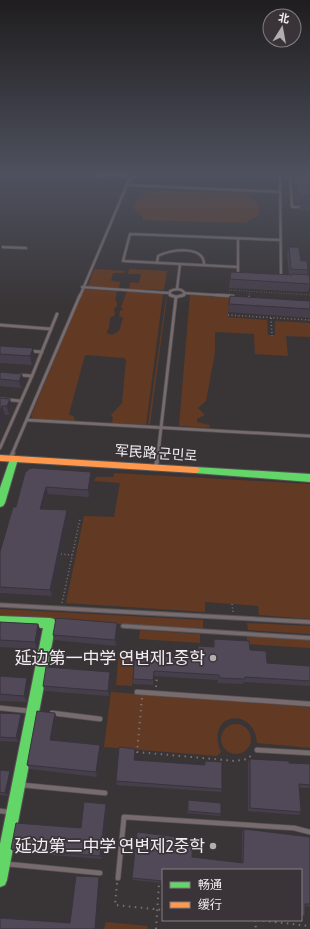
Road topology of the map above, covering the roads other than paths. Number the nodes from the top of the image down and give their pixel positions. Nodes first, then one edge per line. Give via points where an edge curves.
1 (112, 218) edge
2 (280, 218) edge
3 (238, 239) junction
4 (280, 240) junction
5 (0, 247) edge
6 (26, 248) dead end
7 (157, 263) junction
8 (180, 264) junction
9 (204, 265) junction
10 (238, 267) junction
11 (231, 276) edge
12 (281, 279) edge
13 (82, 287) junction
14 (177, 289) junction
15 (169, 292) junction
16 (184, 294) junction
17 (176, 297) junction
18 (249, 298) edge
19 (57, 314) dead end
20 (0, 325) edge
21 (51, 329) junction
22 (28, 351) edge
23 (42, 352) junction
24 (13, 374) edge
25 (32, 376) junction
26 (0, 399) edge
27 (21, 401) junction
28 (27, 420) junction
29 (161, 427) junction
30 (310, 436) edge
31 (0, 448) edge
32 (0, 458) edge
33 (12, 459) junction
34 (156, 467) junction
35 (310, 478) edge
36 (0, 502) edge
37 (0, 605) edge
38 (0, 621) edge
39 (310, 622) edge
40 (122, 626) dead end
41 (310, 638) edge
42 (137, 692) dead end
43 (310, 704) edge
44 (0, 708) edge
45 (37, 712) junction
46 (48, 713) edge
47 (100, 719) dead end
48 (257, 750) road end
49 (310, 753) edge
50 (19, 785) junction
51 (105, 793) dead end
52 (0, 811) edge
53 (13, 813) junction
54 (310, 832) edge
55 (3, 864) junction
56 (100, 873) dead end
57 (118, 878) road end
58 (0, 880) edge

1 - 13 lane
2 - 4 lane
3 - 4 lane
3 - 7 lane via 130,234 123,261
3 - 10 lane
4 - 12 lane
5 - 6 lane
7 - 8 lane
7 - 9 lane via 158,256 163,252 184,251 202,255
8 - 9 lane
8 - 14 lane
9 - 10 lane
10 - 11 lane via 238,277
13 - 15 lane
13 - 28 lane
14 - 15 lane
14 - 16 lane via 184,291
15 - 17 lane
16 - 17 lane
16 - 18 lane
17 - 29 lane
19 - 21 lane
20 - 21 lane
21 - 23 lane
22 - 23 lane
23 - 25 lane
24 - 25 lane
25 - 27 lane
26 - 27 lane
27 - 31 lane
28 - 29 lane
28 - 33 lane
29 - 30 lane
29 - 34 lane
32 - 33 street, 军民路 군민로
33 - 34 street, 军民路 군민로
33 - 36 street
34 - 35 street, 军民路 군민로
37 - 39 lane
38 - 45 street via 50,623
40 - 41 lane
42 - 43 lane
44 - 45 lane
45 - 50 street
46 - 47 lane
48 - 49 lane
50 - 51 lane
50 - 53 street
52 - 53 lane
53 - 55 street
54 - 57 lane via 294,828 124,817
55 - 56 lane
55 - 58 street

